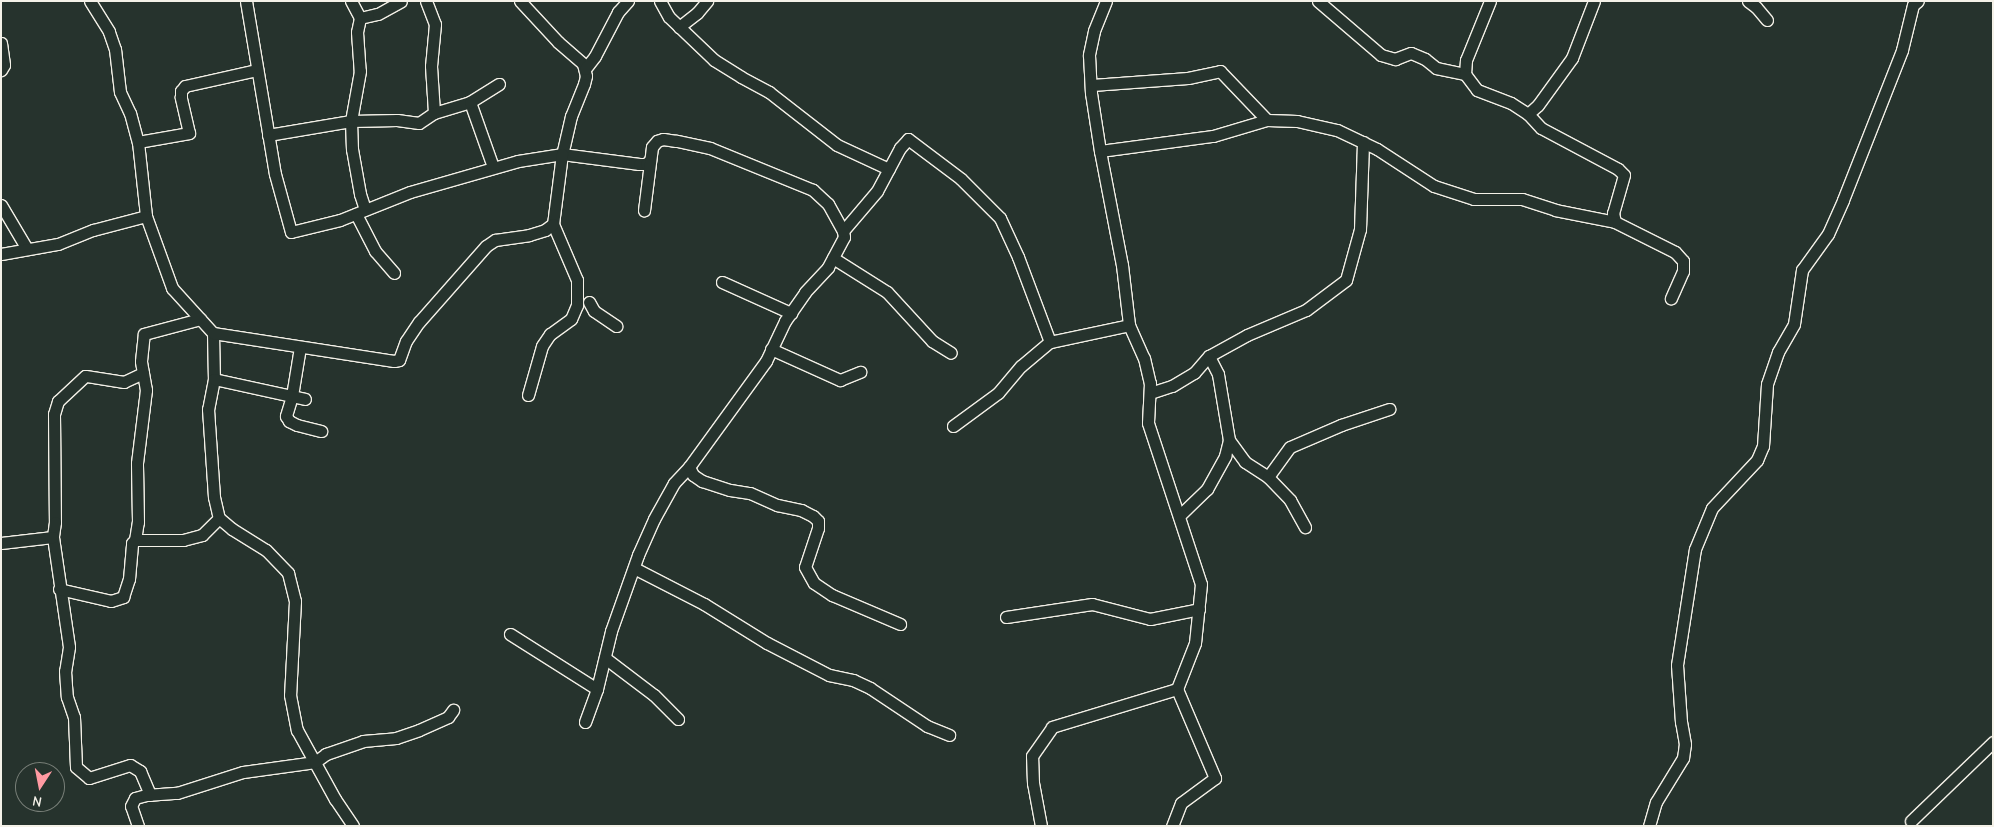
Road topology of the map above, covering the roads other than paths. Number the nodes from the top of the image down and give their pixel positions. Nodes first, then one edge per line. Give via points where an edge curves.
1 (90, 1) edge
2 (246, 1) edge
3 (351, 1) edge
4 (401, 1) edge
5 (426, 1) edge
6 (520, 1) edge
7 (628, 1) edge
8 (660, 1) edge
9 (707, 1) edge
10 (1106, 1) edge
11 (1318, 1) edge
12 (1490, 1) edge
13 (1594, 1) edge
14 (1748, 1) edge
15 (1918, 1) edge
16 (360, 18) junction
17 (1767, 20) dead end
18 (679, 27) junction
19 (1, 43) edge
20 (585, 69) junction
21 (1, 70) edge
22 (258, 70) junction
23 (1465, 74) junction
24 (499, 84) dead end
25 (1092, 85) junction
26 (470, 102) junction
27 (434, 113) junction
28 (1528, 114) junction
29 (1267, 120) junction
30 (352, 122) junction
31 (268, 135) junction
32 (138, 142) junction
33 (1363, 142) junction
34 (1100, 152) junction
35 (562, 154) junction
36 (649, 161) junction
37 (493, 167) junction
38 (889, 169) junction
39 (1, 205) edge
40 (644, 210) dead end
41 (361, 212) junction
42 (146, 216) junction
43 (1614, 222) junction
44 (553, 224) junction
45 (843, 231) junction
46 (27, 249) junction
47 (1, 254) edge
48 (833, 258) junction
49 (394, 273) dead end
50 (722, 282) dead end
51 (577, 290) junction
52 (1671, 298) dead end
53 (589, 302) junction
54 (577, 305) junction
55 (790, 313) junction
56 (200, 319) junction
57 (1130, 325) junction
58 (616, 326) dead end
59 (213, 333) junction
60 (1050, 342) junction
61 (300, 346) junction
62 (771, 349) junction
63 (951, 352) dead end
64 (1210, 356) junction
65 (860, 372) dead end
66 (143, 373) junction
67 (214, 379) junction
68 (1150, 393) junction
69 (528, 395) dead end
70 (292, 396) junction
71 (305, 399) dead end
72 (1389, 409) dead end
73 (953, 426) dead end
74 (321, 431) dead end
75 (1229, 440) junction
76 (689, 467) junction
77 (1268, 477) junction
78 (1178, 516) junction
79 (218, 518) junction
80 (1305, 527) dead end
81 (53, 537) junction
82 (136, 540) junction
83 (1, 543) edge
84 (634, 568) junction
85 (59, 589) junction
86 (1199, 609) junction
87 (1006, 617) dead end
88 (900, 624) dead end
89 (510, 634) dead end
90 (605, 658) junction
91 (597, 689) junction
92 (1177, 689) junction
93 (453, 710) dead end
94 (678, 719) dead end
95 (585, 722) dead end
96 (949, 735) dead end
97 (1993, 742) edge
98 (314, 762) junction
99 (150, 794) junction
100 (1911, 821) dead end
101 (138, 826) edge
102 (353, 826) edge
103 (1041, 826) edge
104 (1172, 826) edge
105 (1650, 826) edge

1 - 32 street via 109,32 115,49 120,92
2 - 22 street
3 - 16 street
4 - 16 street via 378,14
5 - 27 street via 435,24 431,66
6 - 20 street
7 - 20 street via 618,12
8 - 18 street via 668,17
9 - 18 street
10 - 25 street via 1091,47
11 - 23 street via 1381,55 1395,58 1411,53 1436,68
12 - 23 street via 1466,60
13 - 28 street via 1572,58
14 - 17 street
15 - 105 street via 1913,5 1902,50 1843,200 1828,234 1802,270 1794,324 1778,352 1767,384 1763,446 1757,460 1712,508 1695,548 1677,665 1684,758 1656,802
16 - 30 street via 357,32 360,72
18 - 38 street via 714,60 769,92 837,145
19 - 21 street via 4,65
20 - 35 street via 584,84 571,116
22 - 31 street
22 - 32 street via 185,86 181,97 189,133
23 - 28 street via 1477,90 1511,103
24 - 26 street
25 - 29 street via 1188,78 1220,71
25 - 34 street
26 - 27 street
26 - 37 street
27 - 30 street via 419,123 397,120
28 - 43 street via 1541,128 1624,175 1613,213
29 - 33 street via 1305,122 1337,130
29 - 34 street via 1213,136
30 - 31 street
30 - 41 street via 352,149
31 - 41 street via 291,232
32 - 42 street
33 - 43 street via 1434,186 1454,193 1474,199 1522,199 1554,210
33 - 64 street via 1360,229 1346,280 1306,310 1247,335
34 - 57 street
35 - 36 street via 639,164
35 - 37 street
35 - 44 street
36 - 40 street
36 - 45 street via 652,147 663,139 710,148 813,190 828,204
37 - 41 street via 410,192
38 - 45 street via 877,191
38 - 60 street via 908,139 961,179 1000,218
39 - 46 street
41 - 49 street via 375,251
42 - 46 street via 93,230 58,244
42 - 56 street via 172,288
43 - 52 street via 1675,252 1682,261 1683,271
44 - 51 street via 572,265
44 - 61 street via 529,236 495,240 486,246 406,340 400,360
45 - 48 street via 844,237
46 - 47 street
48 - 55 street
48 - 63 street via 887,292 932,341
50 - 55 street
51 - 53 street
51 - 54 street
53 - 54 street
53 - 58 street via 594,311
54 - 69 street via 571,318 550,334 542,346
55 - 62 street
56 - 59 street
56 - 66 street via 144,334 141,350
57 - 60 street
57 - 68 street via 1144,358
59 - 61 street
59 - 67 street
60 - 73 street via 998,393
61 - 70 street
62 - 65 street via 840,380
62 - 76 street via 766,361
64 - 68 street via 1194,373 1172,386
64 - 75 street via 1218,374
66 - 81 street via 124,382 85,376 58,401 54,414
66 - 82 street via 146,390 137,463
67 - 70 street
67 - 79 street via 208,409
68 - 78 street via 1148,423
70 - 71 street
70 - 74 street via 286,416 289,421
72 - 77 street via 1290,447
75 - 77 street via 1245,462
75 - 78 street via 1225,456 1207,489
76 - 84 street via 674,483 654,519
76 - 88 street via 702,481 750,493 813,516 818,521 818,528 805,567 814,583 832,595
77 - 80 street via 1290,500
78 - 86 street via 1201,584
79 - 82 street via 202,535 183,540
79 - 98 street via 266,550 288,573 295,601 290,694 297,730
81 - 83 street
81 - 85 street
82 - 85 street via 132,543 123,597 111,601
84 - 90 street via 611,631
84 - 96 street via 704,604 767,644 829,676 853,680 870,688 927,726
85 - 99 street via 69,647 65,671 66,698 74,716 76,767 89,778 130,765 140,771
86 - 87 street via 1150,619 1092,604
86 - 92 street via 1195,643
89 - 91 street
90 - 91 street
90 - 94 street via 654,695
91 - 95 street
92 - 103 street via 1052,727 1032,756
92 - 104 street via 1215,778 1182,803
93 - 98 street via 448,717 420,730 396,738 363,741 326,754
97 - 100 street
98 - 99 street via 243,772 177,793
98 - 102 street
99 - 101 street via 135,798 131,806

